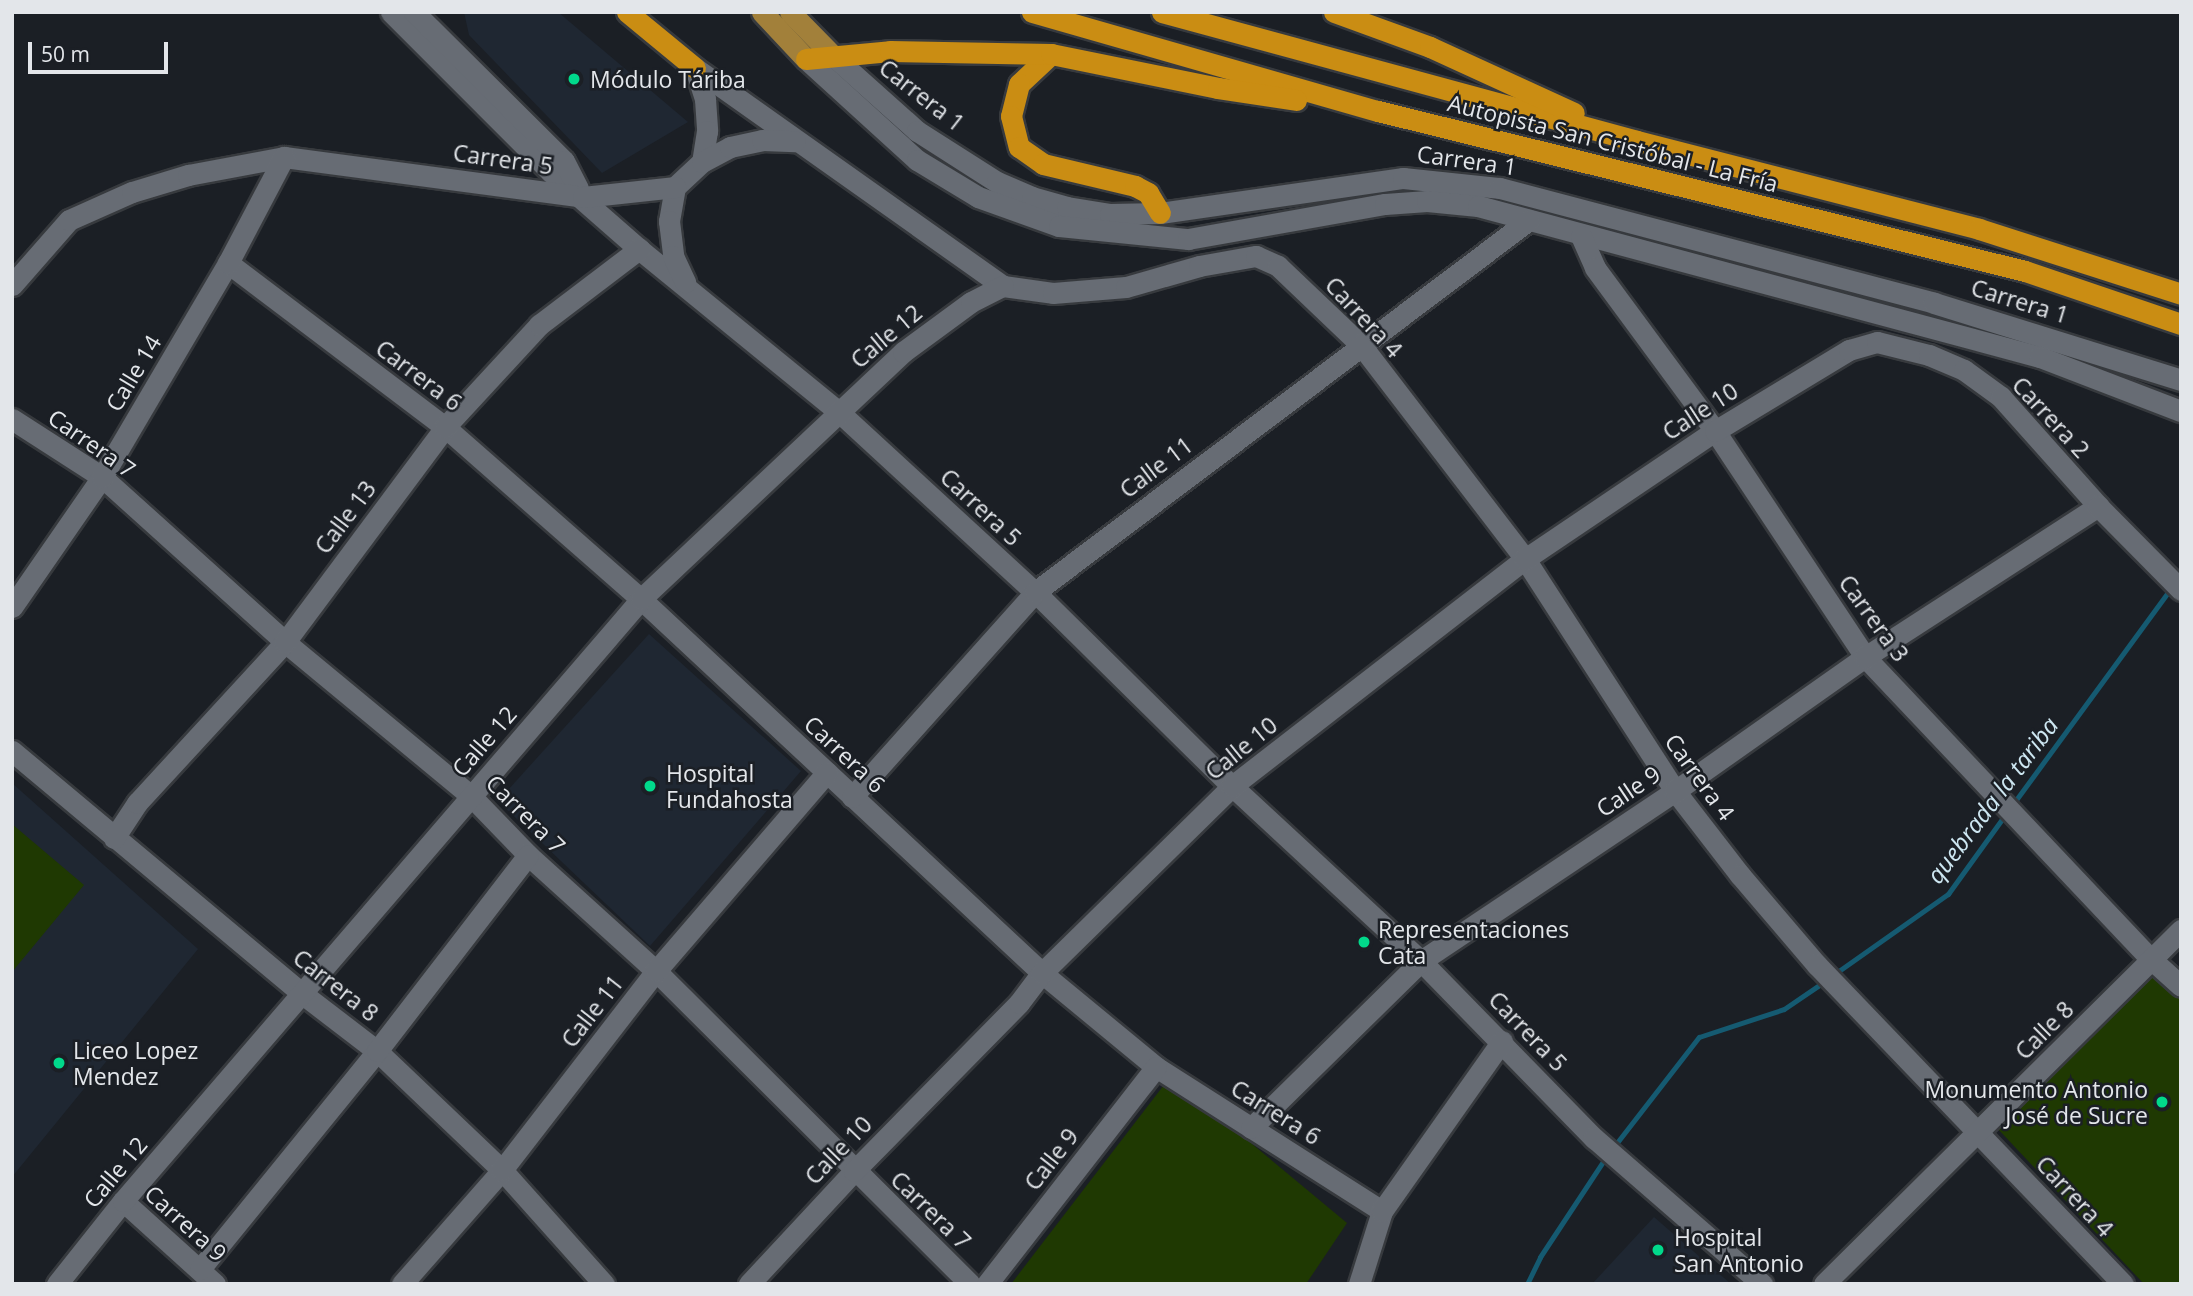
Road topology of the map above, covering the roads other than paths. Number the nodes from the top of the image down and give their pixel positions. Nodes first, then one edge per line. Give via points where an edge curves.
1 (391, 12) edge
2 (415, 12) edge
3 (626, 12) edge
4 (762, 12) edge
5 (790, 12) edge
6 (1032, 12) edge
7 (1162, 12) edge
8 (1334, 12) edge
9 (1051, 54) junction
10 (832, 55) junction
11 (806, 60) junction
12 (695, 68) junction
13 (1378, 111) junction
14 (795, 141) junction
15 (1637, 141) junction
16 (284, 157) junction
17 (702, 162) junction
18 (675, 187) junction
19 (583, 197) junction
20 (1160, 213) junction
21 (1529, 220) junction
22 (1581, 236) junction
23 (639, 249) junction
24 (228, 263) junction
25 (15, 275) edge
26 (1003, 286) junction
27 (688, 288) junction
28 (2181, 294) edge
29 (2181, 324) edge
30 (1361, 345) junction
31 (1849, 350) joint
32 (2181, 380) edge
33 (2181, 411) edge
34 (839, 412) junction
35 (12, 419) edge
36 (445, 427) junction
37 (1715, 431) junction
38 (102, 477) junction
39 (2098, 506) junction
40 (1525, 559) junction
41 (2181, 590) edge
42 (1035, 592) junction
43 (641, 599) junction
44 (12, 607) edge
45 (285, 642) junction
46 (1865, 657) junction
47 (12, 751) edge
48 (827, 772) junction
49 (1232, 786) junction
50 (1675, 791) junction
51 (471, 796) junction
52 (852, 797) junction
53 (114, 838) junction
54 (528, 855) junction
55 (2181, 930) edge
56 (2151, 959) junction
57 (1421, 961) junction
58 (656, 971) junction
59 (1042, 973) junction
60 (2181, 986) edge
61 (304, 995) junction
62 (1502, 1041) junction
63 (377, 1051) junction
64 (1156, 1066) junction
65 (1251, 1128) junction
66 (1979, 1133) junction
67 (502, 1170) junction
68 (853, 1171) junction
69 (123, 1201) junction
70 (1382, 1211) junction
71 (208, 1277) edge
72 (57, 1284) edge
73 (402, 1284) edge
74 (604, 1284) edge
75 (749, 1284) edge
76 (970, 1284) edge
77 (987, 1284) edge
78 (1359, 1284) edge
79 (1762, 1284) edge
80 (1824, 1284) edge
81 (2123, 1284) edge

1 - 19 street via 551,172
2 - 19 street via 564,162
3 - 12 highway
4 - 11 main road
5 - 10 main road, Carrera 1
6 - 13 highway, Autopista San Cristóbal - La Fría
7 - 15 highway, Autopista San Cristóbal - La Fría
8 - 15 highway via 1430,47
9 - 10 highway via 890,51
9 - 13 highway via 1217,89
9 - 20 highway via 1019,84 1011,116 1019,147 1043,164 1148,193
10 - 11 highway
10 - 20 street, Carrera 1 via 917,131 997,181 1067,207 1110,214
11 - 21 street, Carrera 1 via 917,160 978,197 1059,226 1188,239 1385,204 1427,201 1478,206
12 - 14 street
12 - 17 street via 705,99 707,131
13 - 29 highway, Autopista San Cristóbal - La Fría via 2025,271
14 - 17 street via 762,140 730,147
14 - 26 street
15 - 28 highway, Autopista San Cristóbal - La Fría via 1979,229
16 - 19 street, Carrera 5
16 - 24 street, Calle 14
16 - 25 street, Carrera 5 via 188,175 132,192 69,220
17 - 18 street
18 - 19 street
18 - 27 street via 669,221 673,256
19 - 23 street, Carrera 5
20 - 32 street, Carrera 1 via 1404,178 1500,188 1921,300
21 - 22 street, Carrera 1
21 - 30 street, Calle 11
22 - 33 street, Carrera 1 via 2040,357
22 - 37 street, Carrera 3 via 1595,268
23 - 27 street, Carrera 5
23 - 36 street, Calle 13 via 540,325
24 - 36 street, Carrera 6
24 - 38 street, Calle 14
26 - 30 street, Carrera 4 via 1053,293 1126,287 1255,256 1278,266
26 - 34 street, Calle 12 via 971,302 903,352
27 - 34 street, Carrera 5
30 - 40 street, Carrera 4
30 - 42 street, Calle 11
31 - 37 street, Calle 10
31 - 39 street, Carrera 2 via 1877,342 1929,355 1964,370 2000,397
34 - 42 street, Carrera 5
34 - 43 street, Calle 12
35 - 38 street, Carrera 7
36 - 43 street, Carrera 6
36 - 45 street, Calle 13
37 - 40 street, Calle 10
37 - 46 street, Carrera 3
38 - 44 street, Calle 14
38 - 45 street, Carrera 7
39 - 41 street, Carrera 2
39 - 46 street, Calle 9
40 - 49 street, Calle 10
40 - 50 street, Carrera 4
42 - 49 street, Carrera 5
42 - 52 street, Calle 11
43 - 48 street, Carrera 6
43 - 51 street, Calle 12
45 - 51 street, Carrera 7
45 - 53 street, Calle 13 via 137,803
46 - 50 street, Calle 9
46 - 56 street, Carrera 3
47 - 53 street, Carrera 8
48 - 52 street, Carrera 6
48 - 58 street, Calle 11
49 - 57 street, Carrera 5
49 - 59 street, Calle 10
50 - 57 street, Calle 9
50 - 66 street, Carrera 4 via 1817,965
51 - 54 street, Carrera 7
51 - 61 street, Calle 12
52 - 59 street, Carrera 6
53 - 61 street, Carrera 8
54 - 58 street, Carrera 7
54 - 63 street
55 - 56 street, Calle 8
56 - 60 street, Carrera 3
56 - 66 street, Calle 8
57 - 62 street, Carrera 5
57 - 65 street, Calle 9
58 - 67 street, Calle 11
58 - 68 street, Carrera 7
59 - 64 street, Carrera 6
59 - 68 street, Calle 10 via 1019,1003
61 - 63 street, Carrera 8
61 - 69 street, Calle 12
62 - 70 street
62 - 79 street, Carrera 5 via 1594,1138
63 - 67 street, Carrera 8
63 - 71 street
64 - 65 street, Carrera 6
64 - 77 street, Calle 9
65 - 70 street, Carrera 6
66 - 80 street, Calle 8
66 - 81 street, Carrera 4
67 - 73 street, Calle 11
67 - 74 street, Carrera 8
68 - 75 street, Calle 10
68 - 76 street, Carrera 7
69 - 71 street, Carrera 9
69 - 72 street, Calle 12
70 - 78 street

